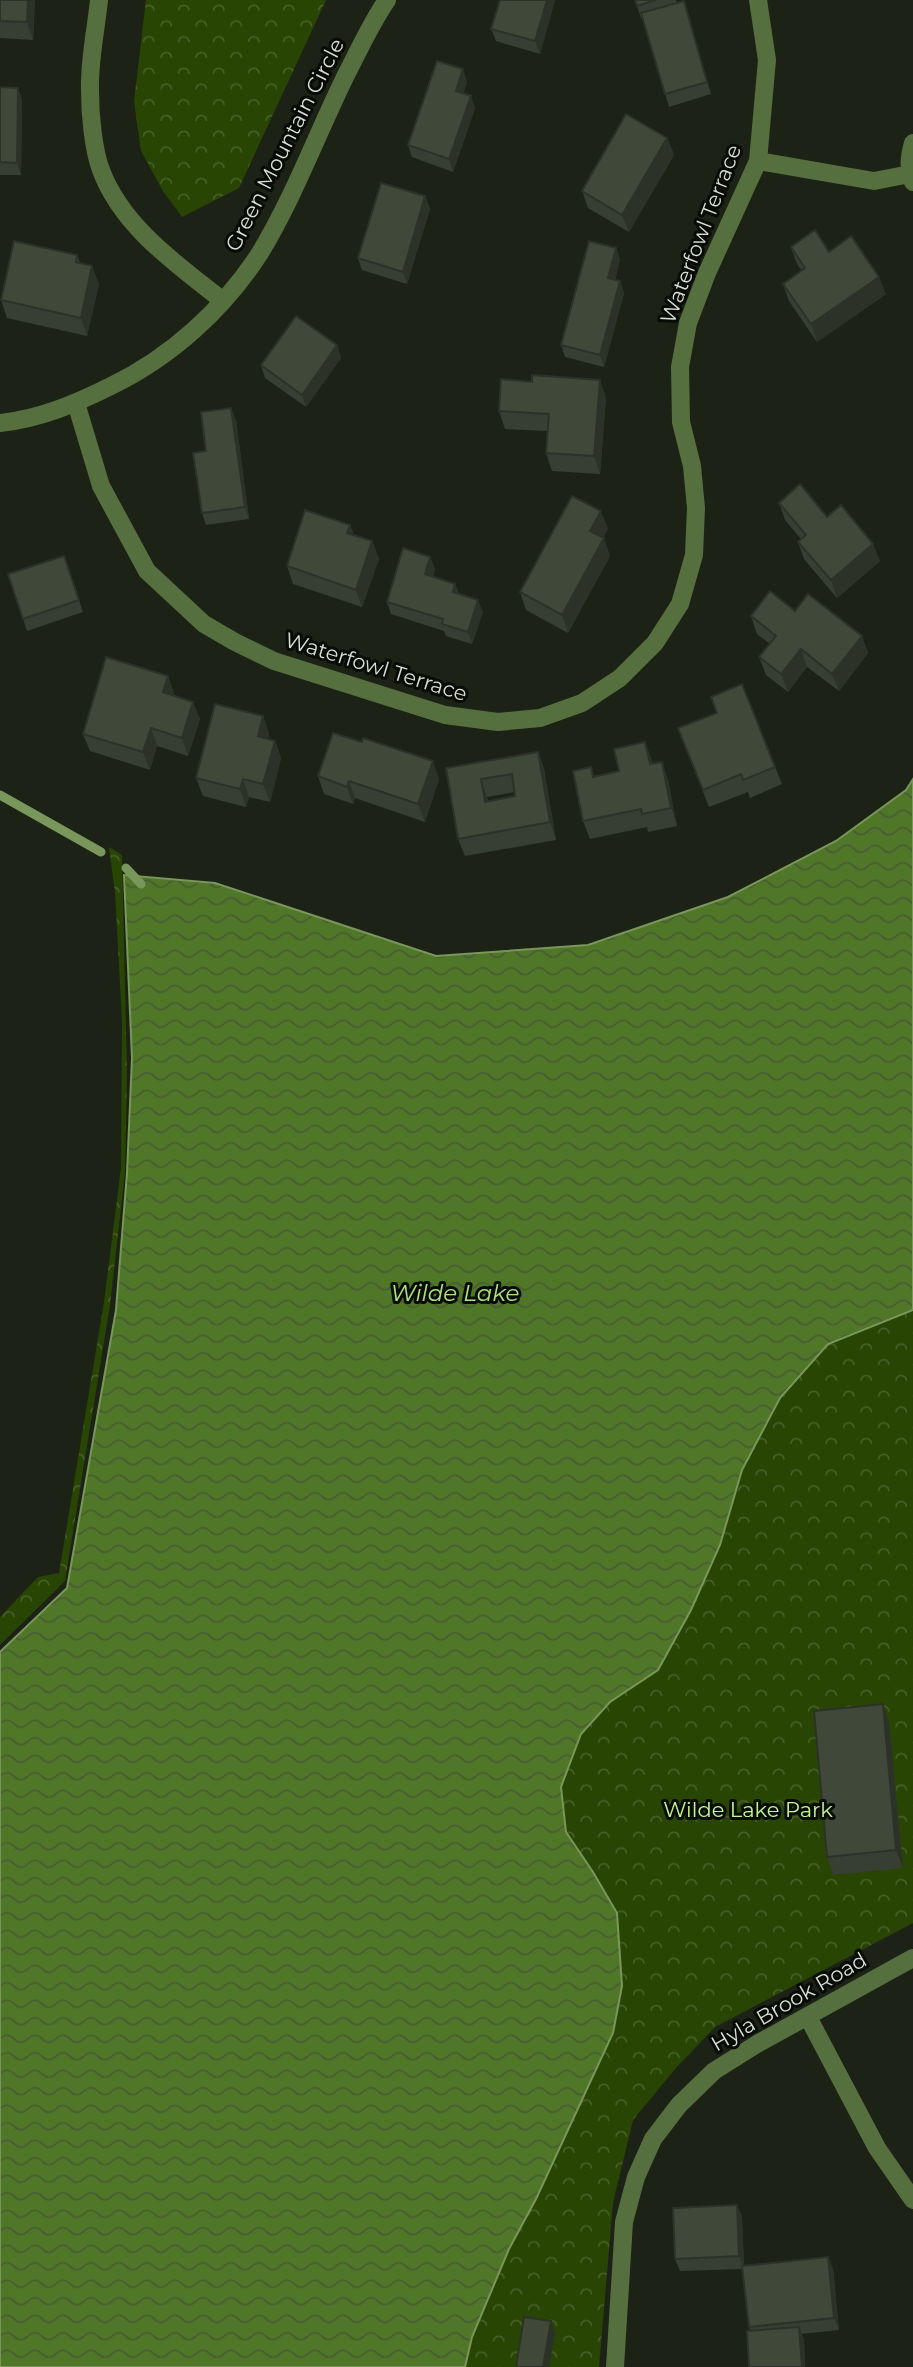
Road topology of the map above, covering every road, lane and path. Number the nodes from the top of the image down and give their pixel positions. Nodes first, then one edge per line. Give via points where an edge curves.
1 (99, 0) edge
2 (387, 0) edge
3 (758, 0) edge
4 (913, 143) edge
5 (758, 161) junction
6 (911, 178) edge
7 (223, 301) junction
8 (76, 403) junction
9 (0, 424) edge
10 (913, 1958) edge
11 (808, 2017) junction
12 (913, 2200) edge
13 (615, 2367) edge

1 - 7 street via 90,90 101,169 132,221
2 - 7 street, Green Mountain Circle via 260,253
3 - 5 street, Waterfowl Terrace via 767,60
4 - 6 street
5 - 6 street via 874,181
5 - 8 street, Waterfowl Terrace via 706,272 682,356 681,422 696,508 694,555 680,604 655,643 620,678 582,703 540,718 498,722 445,715 274,661 204,624 147,571 101,486
7 - 8 street, Green Mountain Circle via 185,338 135,374
8 - 9 street, Green Mountain Circle
10 - 11 street, Hyla Brook Road
11 - 12 street via 877,2148
11 - 13 street, Hyla Brook Road via 714,2071 653,2139 636,2177 624,2222

